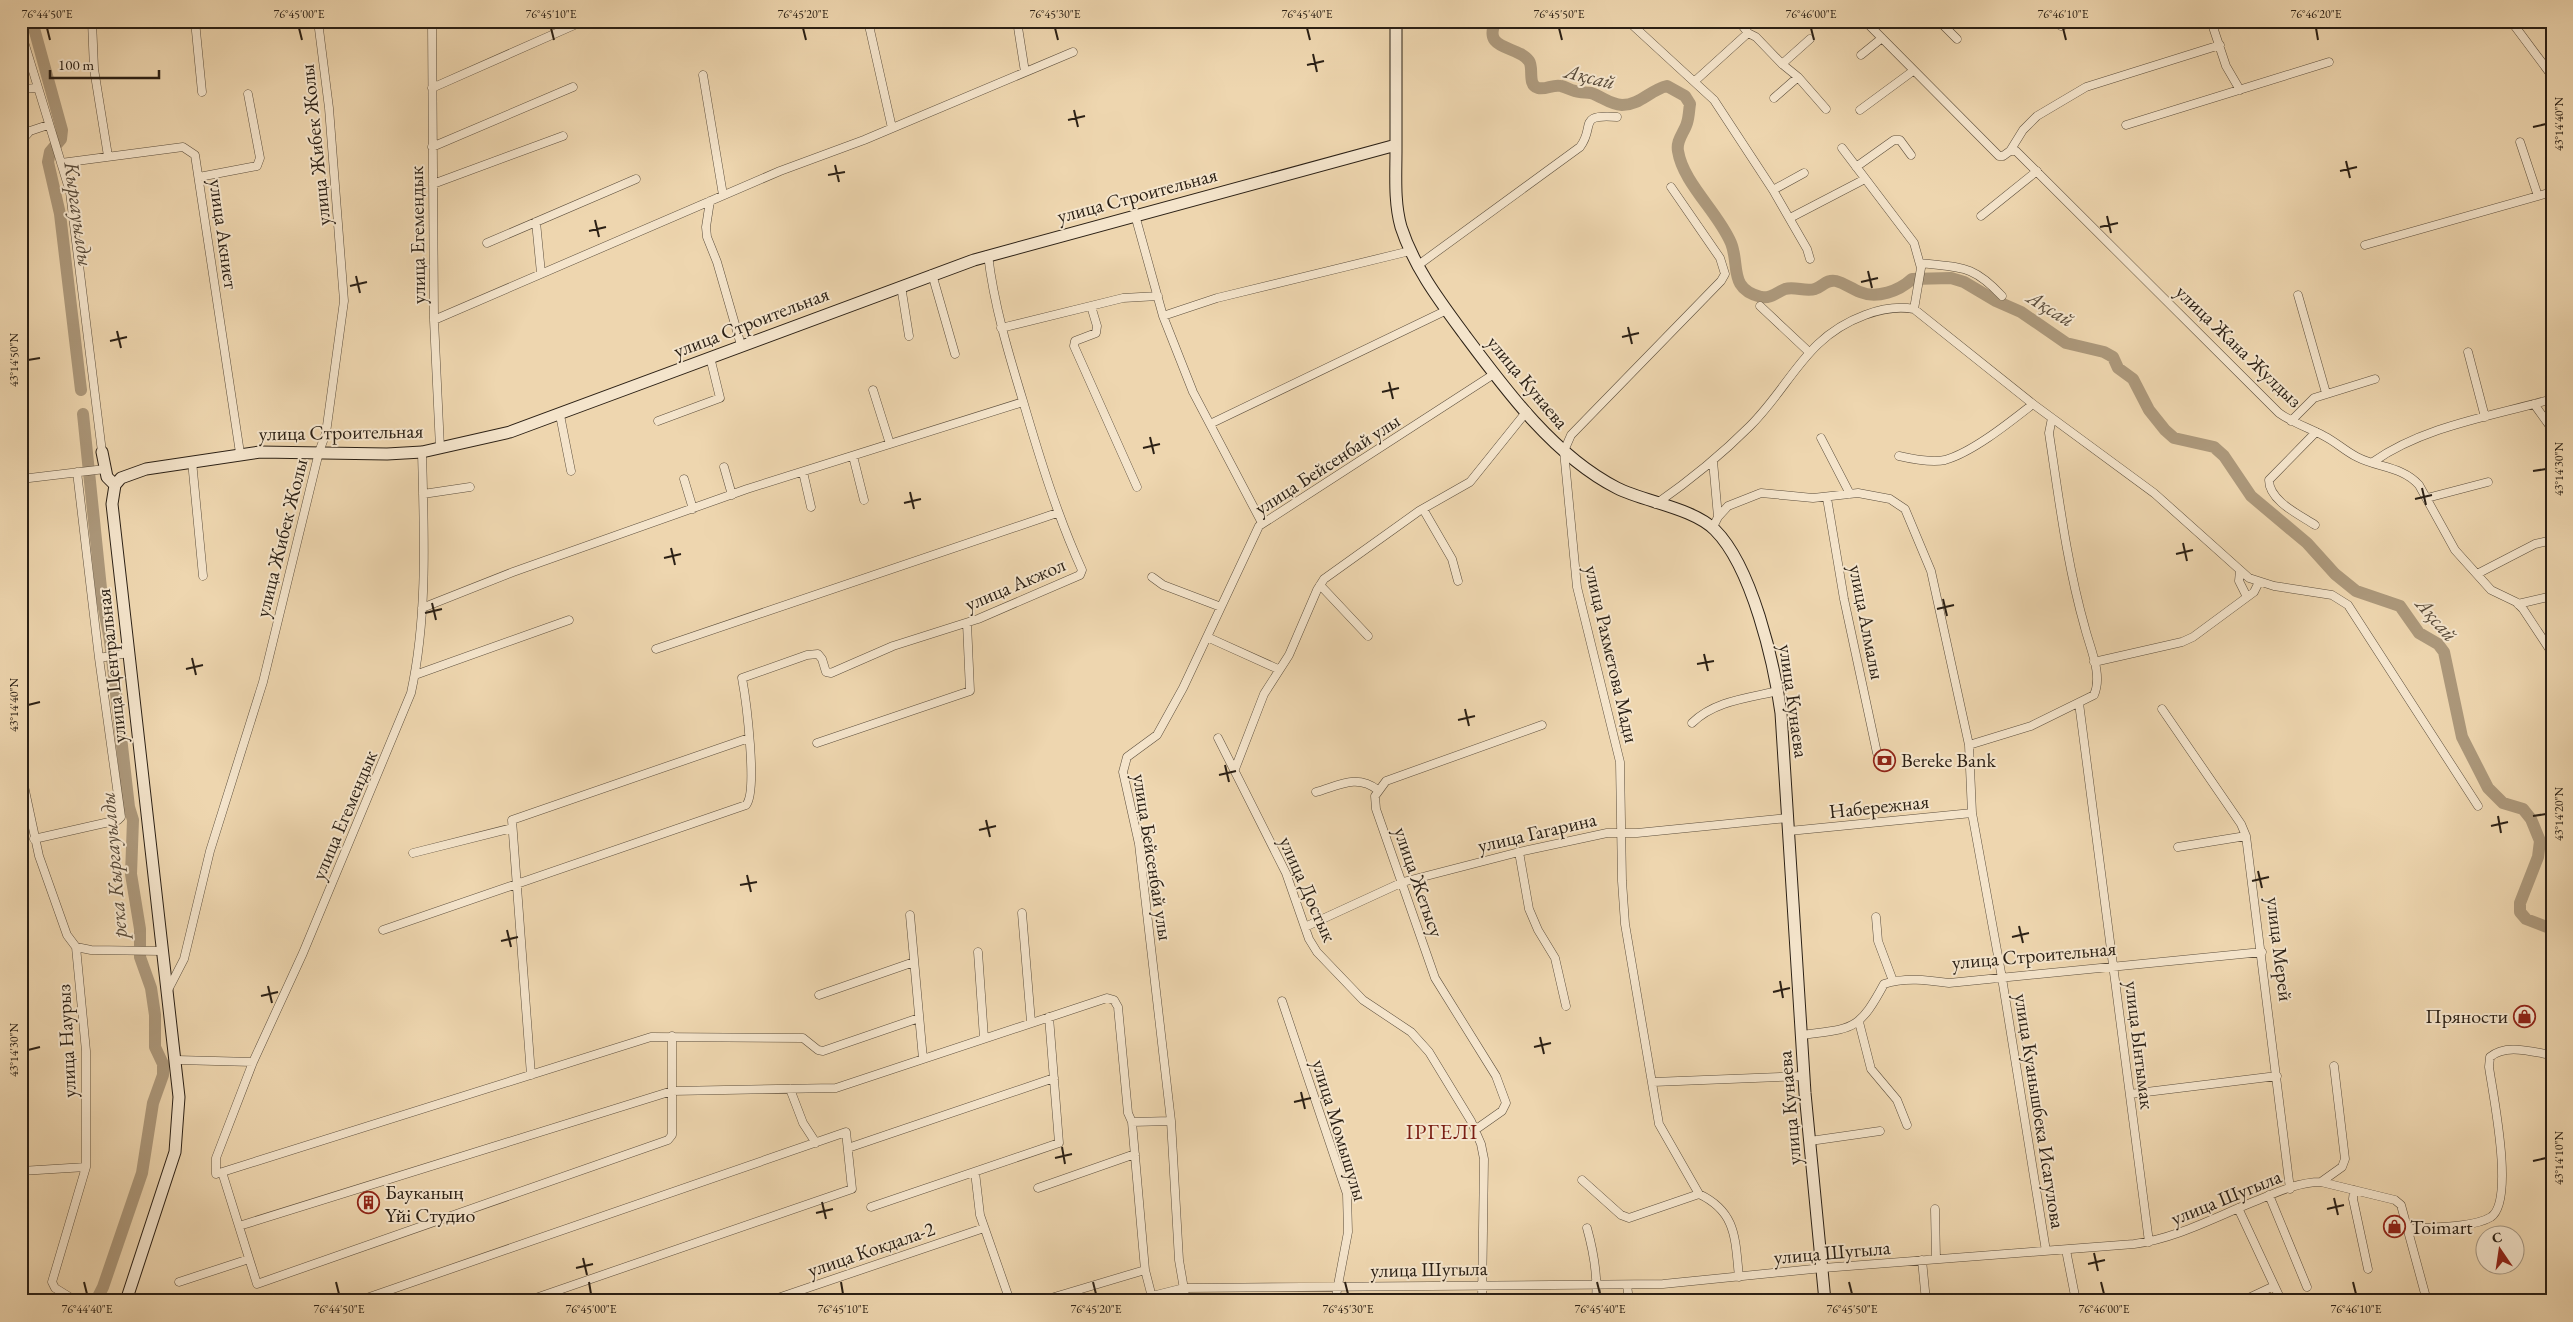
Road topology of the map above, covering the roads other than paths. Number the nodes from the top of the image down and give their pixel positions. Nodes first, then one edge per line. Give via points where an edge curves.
1 (92, 21) edge
2 (195, 21) edge
3 (318, 21) edge
4 (432, 21) edge
5 (868, 21) edge
6 (1017, 21) edge
7 (1396, 21) edge
8 (1628, 21) edge
9 (1739, 21) edge
10 (1865, 21) edge
11 (1939, 21) edge
12 (2060, 21) edge
13 (2076, 21) edge
14 (2211, 21) edge
15 (2511, 21) edge
16 (579, 23) dead end
17 (21, 32) edge
18 (1748, 33) junction
19 (1882, 38) junction
20 (1810, 39) dead end
21 (1957, 40) dead end
22 (2220, 45) junction
23 (1072, 52) dead end
24 (1861, 55) dead end
25 (2330, 62) dead end
26 (1782, 64) junction
27 (1913, 71) junction
28 (1025, 72) junction
29 (703, 76) dead end
30 (2552, 76) edge
31 (1798, 77) junction
32 (1695, 81) junction
33 (573, 87) dead end
34 (37, 88) junction
35 (432, 88) junction
36 (21, 89) edge
37 (2240, 90) junction
38 (202, 92) dead end
39 (248, 94) dead end
40 (1774, 98) dead end
41 (1826, 110) dead end
42 (1860, 110) dead end
43 (1617, 117) dead end
44 (48, 125) junction
45 (2126, 126) dead end
46 (892, 128) junction
47 (563, 136) dead end
48 (21, 141) edge
49 (2520, 142) dead end
50 (1396, 145) junction
51 (432, 146) junction
52 (1842, 148) dead end
53 (2010, 150) junction
54 (1911, 155) dead end
55 (108, 156) junction
56 (61, 162) junction
57 (1856, 167) junction
58 (2037, 172) junction
59 (1804, 173) dead end
60 (199, 177) junction
61 (636, 179) dead end
62 (1866, 179) junction
63 (433, 184) junction
64 (1671, 187) dead end
65 (1773, 190) junction
66 (2552, 192) edge
67 (723, 195) junction
68 (2538, 196) junction
69 (710, 201) junction
70 (1135, 215) junction
71 (1981, 216) dead end
72 (1790, 218) junction
73 (536, 222) junction
74 (487, 244) dead end
75 (2364, 245) dead end
76 (1410, 251) junction
77 (988, 256) junction
78 (1810, 259) dead end
79 (1417, 266) junction
80 (1921, 266) junction
81 (541, 273) junction
82 (932, 274) junction
83 (901, 286) junction
84 (2298, 295) dead end
85 (1158, 296) junction
86 (2002, 296) dead end
87 (1091, 306) junction
88 (1760, 306) dead end
89 (1914, 309) junction
90 (1447, 310) junction
91 (1163, 316) junction
92 (434, 320) junction
93 (1001, 328) junction
94 (909, 336) dead end
95 (740, 346) junction
96 (1809, 352) junction
97 (2468, 352) dead end
98 (954, 354) dead end
99 (710, 357) junction
100 (1494, 374) junction
101 (2375, 379) dead end
102 (873, 390) dead end
103 (2326, 394) junction
104 (2552, 399) edge
105 (1023, 402) junction
106 (2033, 404) junction
107 (2534, 404) junction
108 (1527, 411) junction
109 (560, 415) junction
110 (2485, 417) junction
111 (2052, 418) junction
112 (658, 421) dead end
113 (2291, 421) junction
114 (1210, 424) junction
115 (2552, 429) edge
116 (2316, 432) junction
117 (1821, 438) dead end
118 (890, 444) junction
119 (440, 448) junction
120 (1564, 451) junction
121 (102, 452) joint
122 (319, 452) junction
123 (422, 452) junction
124 (240, 453) junction
125 (853, 456) junction
126 (1899, 456) dead end
127 (192, 461) junction
128 (1713, 461) junction
129 (2373, 462) junction
130 (724, 467) dead end
131 (105, 469) junction
132 (571, 470) dead end
133 (83, 472) junction
134 (803, 472) junction
135 (21, 479) edge
136 (684, 479) dead end
137 (2488, 482) dead end
138 (115, 485) junction
139 (470, 487) dead end
140 (1137, 487) dead end
141 (423, 494) junction
142 (1850, 494) junction
143 (732, 495) junction
144 (1827, 498) junction
145 (2427, 498) junction
146 (864, 500) dead end
147 (1656, 504) junction
148 (811, 507) dead end
149 (693, 509) junction
150 (1423, 509) junction
151 (1057, 513) junction
152 (1262, 522) junction
153 (1715, 522) junction
154 (2315, 526) dead end
155 (2552, 540) edge
156 (2240, 571) junction
157 (2477, 574) junction
158 (203, 576) dead end
159 (1152, 578) dead end
160 (1458, 581) dead end
161 (2259, 582) junction
162 (1320, 585) junction
163 (2552, 596) edge
164 (2247, 597) junction
165 (2518, 604) junction
166 (1221, 607) junction
167 (422, 608) junction
168 (569, 620) dead end
169 (967, 622) junction
170 (1207, 636) junction
171 (1368, 636) dead end
172 (656, 649) dead end
173 (125, 653) junction
174 (2552, 653) edge
175 (101, 657) junction
176 (2094, 662) junction
177 (1278, 669) junction
178 (415, 675) junction
179 (1778, 691) junction
180 (2079, 703) junction
181 (2162, 709) dead end
182 (1692, 722) dead end
183 (1542, 724) dead end
184 (749, 738) junction
185 (1218, 738) dead end
186 (817, 743) dead end
187 (1969, 745) junction
188 (1877, 753) dead end
189 (1234, 769) junction
190 (21, 772) edge
191 (1378, 790) junction
192 (1316, 792) dead end
193 (2478, 806) dead end
194 (1972, 813) junction
195 (1788, 818) junction
196 (512, 828) junction
197 (1789, 831) junction
198 (1622, 833) junction
199 (2246, 836) junction
200 (34, 839) junction
201 (2178, 847) dead end
202 (1519, 852) junction
203 (413, 853) dead end
204 (1403, 882) junction
205 (517, 884) junction
206 (1022, 913) dead end
207 (910, 915) dead end
208 (1876, 917) dead end
209 (1305, 927) junction
210 (383, 930) dead end
211 (76, 947) junction
212 (162, 951) junction
213 (978, 952) dead end
214 (2262, 952) junction
215 (914, 962) junction
216 (2113, 966) junction
217 (2002, 978) junction
218 (1893, 981) junction
219 (168, 990) junction
220 (818, 995) dead end
221 (1282, 1001) dead end
222 (1566, 1006) dead end
223 (1049, 1017) junction
224 (919, 1018) junction
225 (1031, 1022) junction
226 (1859, 1022) junction
227 (1802, 1034) junction
228 (672, 1036) junction
229 (984, 1038) junction
230 (2552, 1055) edge
231 (923, 1059) junction
232 (177, 1060) junction
233 (253, 1062) junction
234 (2334, 1066) dead end
235 (531, 1075) junction
236 (1804, 1076) junction
237 (2277, 1076) junction
238 (1054, 1078) junction
239 (1653, 1082) junction
240 (790, 1089) junction
241 (672, 1091) junction
242 (2130, 1094) junction
243 (1171, 1121) junction
244 (1132, 1122) junction
245 (1907, 1125) dead end
246 (1475, 1130) junction
247 (1880, 1131) dead end
248 (1810, 1141) junction
249 (816, 1143) junction
250 (848, 1148) junction
251 (1135, 1154) junction
252 (86, 1167) junction
253 (21, 1171) edge
254 (975, 1172) junction
255 (219, 1173) junction
256 (1582, 1180) dead end
257 (2321, 1182) junction
258 (1038, 1188) dead end
259 (2290, 1188) junction
260 (2354, 1190) junction
261 (1699, 1194) junction
262 (2269, 1195) junction
263 (870, 1207) dead end
264 (2238, 1208) junction
265 (1935, 1209) dead end
266 (239, 1226) junction
267 (984, 1228) junction
268 (1587, 1228) dead end
269 (2407, 1229) junction
270 (2149, 1242) junction
271 (2066, 1250) junction
272 (2046, 1251) junction
273 (249, 1259) junction
274 (1936, 1259) junction
275 (1922, 1260) junction
276 (1823, 1268) junction
277 (2368, 1268) dead end
278 (1145, 1270) junction
279 (1739, 1277) junction
280 (179, 1282) dead end
281 (1483, 1285) junction
282 (1598, 1285) junction
283 (1627, 1285) junction
284 (2274, 1286) junction
285 (1338, 1287) junction
286 (2308, 1287) dead end
287 (1184, 1288) junction
288 (1051, 1298) dead end
289 (1152, 1298) edge
290 (2280, 1300) edge
291 (76, 1301) edge
292 (126, 1301) edge
293 (358, 1301) edge
294 (527, 1301) edge
295 (769, 1301) edge
296 (1010, 1301) edge
297 (1186, 1301) edge
298 (1335, 1301) edge
299 (1482, 1301) edge
300 (1596, 1301) edge
301 (1629, 1301) edge
302 (1825, 1301) edge
303 (1926, 1301) edge
304 (2076, 1301) edge
305 (2242, 1301) edge
306 (2427, 1301) edge

1 - 55 street via 94,69
2 - 38 street
3 - 122 street, улица Жибек Жолы via 329,108 344,301 326,433
4 - 35 street, улица Егемендык
5 - 46 street
6 - 28 street
7 - 50 main road
8 - 32 street
9 - 18 street
10 - 19 street
11 - 21 street
12 - 13 street via 2061,26
14 - 22 street
15 - 30 street
16 - 35 street
17 - 34 street
18 - 26 street
18 - 32 street
19 - 24 street
19 - 27 street
20 - 26 street
22 - 37 street via 2226,66
22 - 53 street via 2086,87 2037,116
23 - 28 street
25 - 37 street
26 - 31 street
27 - 42 street
27 - 53 street via 1995,154 2003,156
28 - 46 street
29 - 67 street
31 - 40 street
31 - 41 street
32 - 65 street via 1728,117
33 - 51 street
34 - 36 street
34 - 44 street
35 - 51 street, улица Егемендык
37 - 45 street
39 - 60 street via 260,158 257,166
43 - 79 street via 1600,115 1593,118 1588,122 1580,147
44 - 48 street via 30,131
44 - 56 street
46 - 67 street
47 - 63 street
49 - 68 street
50 - 70 main road, улица Строительная
50 - 76 main road, улица Кунаева via 1398,211
51 - 63 street, улица Егемендык
52 - 57 street
53 - 58 street, улица Жана Жулдыз via 2016,151
54 - 57 street via 1900,140 1894,140
55 - 56 street, улица Акниет
55 - 60 street, улица Акниет via 183,147 194,155
56 - 121 street via 74,219
57 - 62 street
58 - 71 street
58 - 113 street, улица Жана Жулдыз via 2265,400
59 - 65 street
60 - 124 street, улица Акниет
61 - 73 street
62 - 72 street
62 - 80 street via 1914,243
63 - 92 street, улица Егемендык
64 - 120 street via 1720,258 1724,274 1721,281 1571,436
65 - 72 street
66 - 68 street
67 - 69 street
68 - 75 street
69 - 81 street
69 - 95 street via 707,237
70 - 77 main road, улица Строительная
70 - 85 street
72 - 78 street
73 - 74 street
73 - 81 street
76 - 79 main road, улица Кунаева
76 - 91 street via 1217,298
77 - 82 main road, улица Строительная
77 - 93 street, улица Акжол
79 - 90 main road, улица Кунаева
80 - 86 street via 1959,266 1974,271
80 - 89 street
81 - 92 street
82 - 83 main road, улица Строительная
82 - 98 street
83 - 94 street
83 - 95 main road, улица Строительная
84 - 103 street
85 - 87 street via 1133,296
85 - 91 street
87 - 93 street
87 - 140 street via 1096,333 1075,341 1074,346
88 - 96 street
89 - 96 street via 1890,308 1852,320 1835,328
89 - 106 street
90 - 100 main road, улица Кунаева
90 - 114 street
91 - 114 street via 1193,392
92 - 119 street, улица Егемендык
93 - 105 street, улица Акжол
95 - 99 main road, улица Строительная
96 - 128 street via 1751,425
97 - 110 street
99 - 109 main road, улица Строительная
99 - 112 street via 720,398
100 - 108 main road, улица Кунаева
100 - 152 street, улица Бейсенбай улы
101 - 103 street
102 - 118 street
103 - 113 street via 2307,403
104 - 107 street
105 - 118 street
105 - 151 street, улица Акжол
106 - 111 street
106 - 126 street via 1998,432 1944,460 1912,460
107 - 110 street
107 - 115 street
108 - 120 main road, улица Кунаева
108 - 150 street via 1470,482
109 - 119 main road, улица Строительная via 510,432
109 - 132 street
110 - 129 street via 2416,439
111 - 156 street via 2154,493
111 - 176 street via 2049,433 2072,580
113 - 116 street, улица Жана Жулдыз
114 - 152 street
116 - 129 street, улица Жана Жулдыз via 2357,457
116 - 154 street via 2269,480 2269,488 2276,497
117 - 142 street
118 - 125 street
119 - 123 main road, улица Строительная
120 - 147 main road, улица Кунаева via 1617,488
120 - 198 street, улица Рахметова Мади via 1577,587 1620,762
121 - 131 main road
122 - 123 main road, улица Строительная
122 - 124 main road, улица Строительная
122 - 219 street, улица Жибек Жолы via 260,691 210,851 184,959
123 - 141 street, улица Егемендык
124 - 127 main road, улица Строительная
125 - 134 street
125 - 146 street
127 - 138 main road, улица Строительная via 128,474
127 - 158 street
128 - 147 street
128 - 153 street
129 - 145 street, улица Жана Жулдыз via 2412,477
130 - 143 street
131 - 133 street
131 - 138 main road via 107,477
133 - 135 street
133 - 175 street
134 - 143 street
134 - 148 street
136 - 149 street
137 - 145 street
138 - 173 main road, улица Центральная via 112,504
139 - 141 street
141 - 167 street, улица Егемендык
142 - 144 street, улица Куанышбека Исагулова
142 - 187 street, улица Куанышбека Исагулова via 1890,499 1905,509 1931,571
143 - 149 street
144 - 153 street, улица Куанышбека Исагулова via 1761,493 1728,506
144 - 188 street, улица Алмалы via 1844,599
145 - 157 street, улица Жана Жулдыз via 2448,540
147 - 153 main road, улица Кунаева
149 - 167 street via 513,572
150 - 160 street via 1452,559
150 - 162 street
151 - 169 street, улица Акжол via 1082,570 1080,574
151 - 172 street
152 - 166 street, улица Бейсенбай улы
153 - 179 main road, улица Кунаева via 1754,603
155 - 157 street via 2535,544
156 - 161 street
156 - 164 street via 2239,580
157 - 165 street, улица Жана Жулдыз via 2491,590
159 - 166 street
161 - 164 street
161 - 193 street via 2332,596 2348,605
162 - 171 street
162 - 177 street via 1289,655
163 - 165 street
164 - 176 street via 2182,642
165 - 174 street, улица Жана Жулдыз
166 - 170 street, улица Бейсенбай улы
167 - 178 street, улица Егемендык
168 - 178 street
169 - 184 street, улица Акжол via 894,646 831,673 826,672 818,654 807,654 742,678
169 - 186 street via 970,691
170 - 177 street
170 - 243 street, улица Бейсенбай улы via 1157,735 1127,757 1123,772 1139,844
173 - 175 street
173 - 212 main road, улица Центральная
175 - 200 street via 121,817
176 - 180 street via 2098,687 2094,695
177 - 189 street via 1264,694
178 - 233 street, улица Егемендык via 406,708 388,751 303,954
179 - 182 street via 1718,705 1702,712
179 - 195 main road, улица Кунаева
180 - 187 street via 2031,726
180 - 216 street, улица Ынтымак
181 - 199 street, улица Мерей
183 - 191 street via 1386,781
184 - 196 street via 512,820
184 - 205 street via 751,789 746,805
185 - 189 street, улица Достык
187 - 194 street, улица Куанышбека Исагулова
189 - 209 street, улица Достык via 1286,874
190 - 200 street, улица Наурыз
191 - 192 street via 1367,782 1353,781
191 - 204 street, улица Жетысу via 1376,808
194 - 197 street, Набережная
194 - 217 street, улица Куанышбека Исагулова
195 - 197 main road, улица Кунаева
195 - 198 street, улица Гагарина
196 - 203 street
196 - 205 street
197 - 227 main road, улица Кунаева
198 - 202 street, улица Гагарина via 1608,833
198 - 239 street, улица Рахметова Мади via 1625,924
199 - 201 street
199 - 214 street, улица Мерей
200 - 211 street, улица Наурыз via 67,935
202 - 204 street, улица Гагарина
202 - 222 street via 1529,909 1555,958
204 - 209 street, улица Гагарина
204 - 246 street, улица Жетысу via 1435,978 1503,1092 1506,1103 1502,1111
205 - 210 street
205 - 235 street
206 - 225 street
207 - 215 street
208 - 218 street via 1878,941
209 - 246 street, улица Достык via 1317,952 1348,986 1411,1032 1429,1052
211 - 212 street
211 - 252 street, улица Наурыз via 86,1051
212 - 219 main road, улица Центральная
213 - 229 street
214 - 216 street, улица Строительная
214 - 237 street, улица Мерей
215 - 220 street
215 - 224 street
216 - 217 street, улица Строительная
216 - 242 street, улица Ынтымак
217 - 218 street, улица Строительная via 1949,983 1924,979
217 - 272 street, улица Куанышбека Исагулова
218 - 226 street via 1884,984
219 - 232 main road, улица Центральная
221 - 285 street, улица Момышулы via 1347,1194 1348,1232
223 - 225 street
223 - 238 street
223 - 244 street via 1107,998 1114,1000 1118,1007 1128,1113
224 - 228 street via 823,1051 803,1038
224 - 231 street
225 - 229 street
226 - 227 street via 1848,1028
226 - 245 street via 1871,1069 1897,1100
227 - 236 main road, улица Кунаева
228 - 235 street via 636,1040
228 - 241 street
229 - 231 street
230 - 269 street via 2506,1048 2490,1056 2502,1160 2503,1193 2499,1209 2491,1217 2477,1222
231 - 240 street via 836,1088
232 - 233 street
232 - 292 main road, улица Центральная via 179,1097 175,1152
233 - 255 street, улица Егемендык via 216,1158
234 - 257 street via 2345,1159 2342,1167
235 - 255 street
236 - 239 street
236 - 248 main road, улица Кунаева
237 - 242 street
237 - 259 street, улица Мерей
238 - 250 street
238 - 254 street via 1059,1143
239 - 261 street, улица Рахметова Мади via 1663,1135
240 - 241 street
240 - 249 street
241 - 266 street
241 - 273 street via 672,1135 668,1140 257,1284
242 - 270 street, улица Ынтымак
243 - 244 street
243 - 287 street, улица Бейсенбай улы
244 - 251 street
246 - 281 street, улица Достык via 1484,1159
247 - 248 street
248 - 276 main road, улица Кунаева
249 - 250 street via 846,1132
249 - 293 street
250 - 294 street via 852,1189
251 - 258 street
251 - 278 street
252 - 253 street
252 - 291 street, улица Наурыз via 52,1282 55,1288
254 - 263 street
254 - 267 street
255 - 266 street
256 - 261 street via 1621,1215 1629,1218
257 - 259 street, улица Шугыла
257 - 260 street, улица Шугыла
259 - 262 street, улица Шугыла
260 - 269 street, улица Шугыла via 2396,1200 2401,1205
260 - 277 street via 2353,1199
261 - 279 street via 1715,1201 1729,1218
262 - 264 street, улица Шугыла
262 - 286 street
264 - 270 street, улица Шугыла via 2164,1239
264 - 284 street
265 - 274 street
266 - 273 street
267 - 295 street, улица Кокдала-2
267 - 296 street
268 - 282 street
269 - 306 street, улица Шугыла
270 - 271 street, улица Шугыла
271 - 272 street, улица Шугыла
271 - 304 street, улица Куанышбека Исагулова
272 - 274 street, улица Шугыла
273 - 280 street
274 - 275 street, улица Шугыла
275 - 276 street, улица Шугыла
275 - 303 street
276 - 279 street, улица Шугыла
276 - 302 main road, улица Кунаева
278 - 288 street
278 - 289 street
279 - 283 street, улица Шугыла
281 - 282 street, улица Шугыла
281 - 285 street, улица Шугыла
281 - 299 street, улица Достык
282 - 283 street, улица Шугыла
282 - 300 street
283 - 301 street
284 - 290 street
284 - 305 street
285 - 287 street, улица Шугыла
285 - 298 street, улица Момышулы
287 - 289 street, улица Шугыла
287 - 297 street, улица Бейсенбай улы

